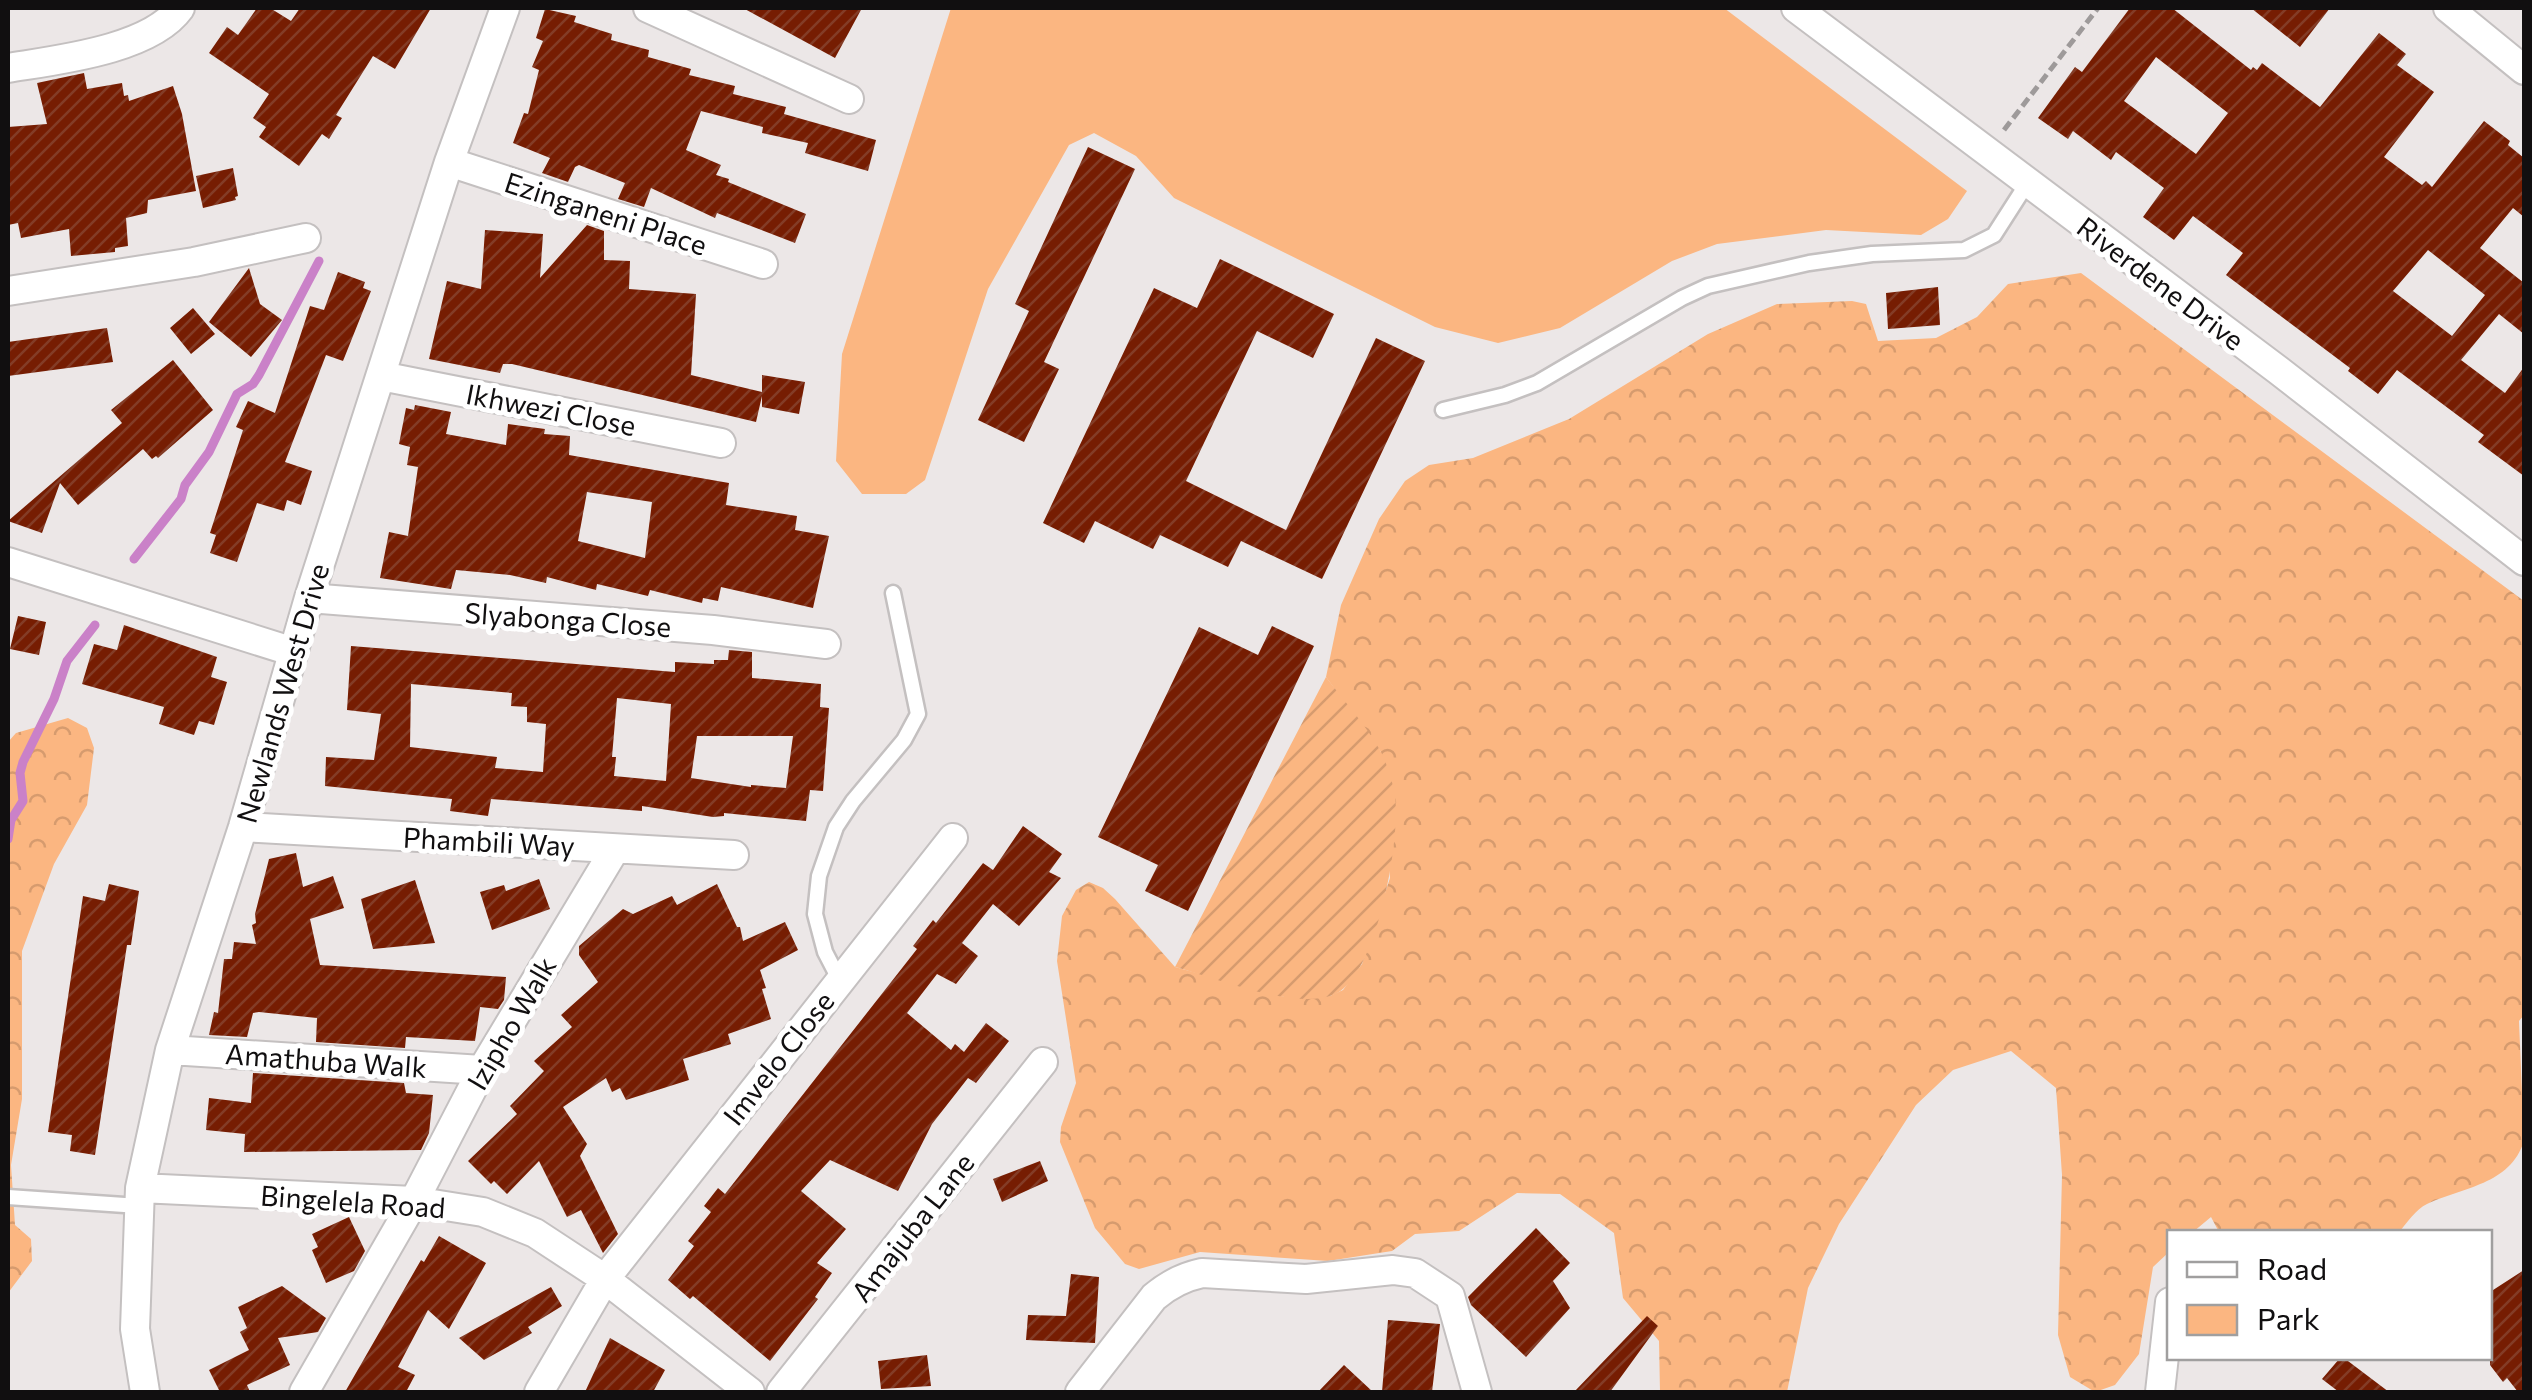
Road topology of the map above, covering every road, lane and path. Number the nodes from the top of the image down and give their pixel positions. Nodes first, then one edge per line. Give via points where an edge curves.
1 (180, 8) edge
2 (504, 8) edge
3 (648, 8) edge
4 (1796, 8) edge
5 (2098, 8) edge
6 (2448, 8) edge
7 (8, 68) edge
8 (2524, 70) edge
9 (849, 99) dead end
10 (1986, 152) junction
11 (449, 162) junction
12 (2028, 182) junction
13 (306, 238) dead end
14 (764, 264) dead end
15 (8, 291) edge
16 (381, 376) junction
17 (1444, 410) dead end
18 (721, 443) dead end
19 (2524, 561) edge
20 (8, 562) edge
21 (893, 593) dead end
22 (309, 598) junction
23 (826, 644) dead end
24 (294, 652) junction
25 (243, 827) junction
26 (953, 838) dead end
27 (615, 848) junction
28 (734, 855) dead end
29 (839, 979) junction
30 (170, 1050) junction
31 (1042, 1062) dead end
32 (482, 1070) junction
33 (8, 1197) edge
34 (139, 1197) junction
35 (414, 1201) junction
36 (605, 1279) junction
37 (2167, 1329) edge
38 (145, 1392) edge
39 (304, 1392) edge
40 (539, 1392) edge
41 (750, 1392) edge
42 (782, 1392) edge
43 (1080, 1392) edge
44 (1476, 1392) edge
45 (2160, 1392) edge

1 - 7 street via 136,39
2 - 11 street, Newlands West Drive
3 - 9 street
4 - 10 street, Riverdene Drive
5 - 10 path
6 - 8 street
10 - 12 street, Riverdene Drive
11 - 14 street, Ezinganeni Place
11 - 16 street, Newlands West Drive
12 - 17 lane via 1994,235 1964,250 1872,254 1708,286 1538,384
12 - 19 street, Riverdene Drive
13 - 15 street
16 - 18 street, Ikhwezi Close
16 - 22 street, Newlands West Drive
20 - 24 street
21 - 29 lane via 918,714 836,826 819,876 815,914
22 - 23 street, Slyabonga Close
22 - 24 street, Newlands West Drive
24 - 25 street, Newlands West Drive
25 - 27 street, Phambili Way
25 - 30 street, Newlands West Drive
26 - 29 street, Imvelo Close
27 - 28 street, Phambili Way
27 - 32 street, Izipho Walk
29 - 36 street, Imvelo Close
30 - 32 street, Amathuba Walk
30 - 34 street, Newlands West Drive
31 - 42 street, Amajuba Lane
32 - 35 street, Izipho Walk
33 - 34 lane
34 - 35 street, Bingelela Road
34 - 38 street, Newlands West Drive via 134,1329
35 - 36 street, Bingelela Road via 508,1221
35 - 39 street, Izipho Walk
36 - 40 street, Imvelo Close
36 - 41 street, Bingelela Road
37 - 45 street
43 - 44 street via 1164,1288 1202,1273 1306,1279 1392,1270 1415,1273 1450,1296

